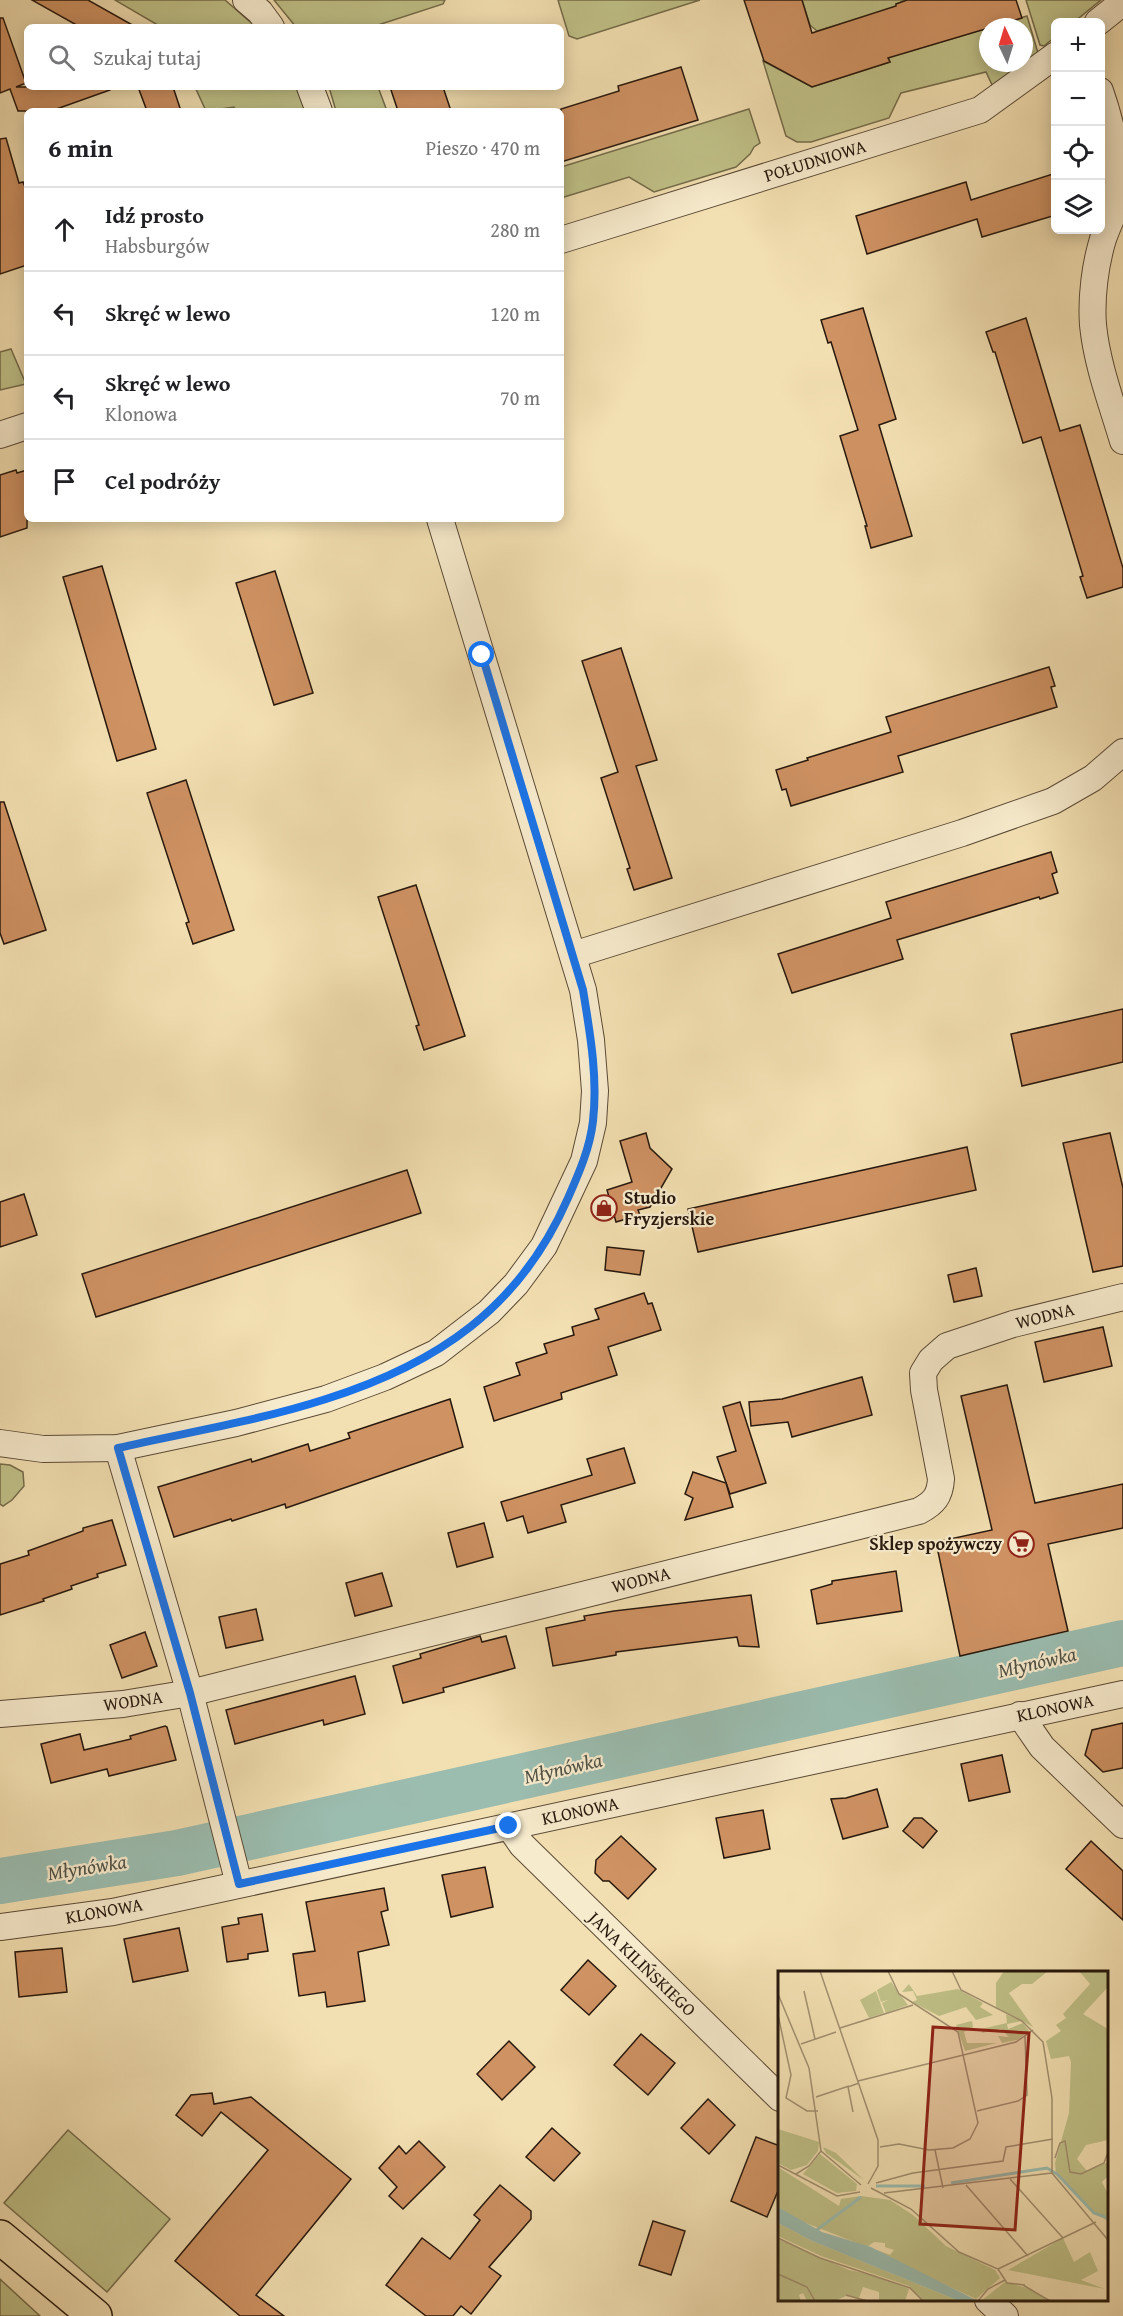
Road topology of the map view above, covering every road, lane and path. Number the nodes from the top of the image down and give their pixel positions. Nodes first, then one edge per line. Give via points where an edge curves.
1 (246, 0) edge
2 (1123, 2) edge
3 (1103, 18) edge
4 (269, 24) edge
5 (1051, 59) edge
6 (311, 90) edge
7 (318, 108) edge
8 (1105, 109) edge
9 (564, 239) edge
10 (24, 427) edge
11 (0, 435) edge
12 (1123, 441) edge
13 (441, 522) edge
14 (1123, 752) edge
15 (573, 955) junction
16 (1123, 1297) edge
17 (0, 1443) edge
18 (118, 1448) junction
19 (190, 1693) junction
20 (1123, 1694) edge
21 (0, 1714) edge
22 (1020, 1715) junction
23 (509, 1826) junction
24 (1123, 1826) edge
25 (239, 1884) junction
26 (0, 1927) edge
27 (778, 2096) edge
28 (0, 2237) edge
29 (989, 2301) edge
30 (95, 2316) edge
31 (1005, 2316) edge

1 - 4 street
2 - 3 street
5 - 9 street, POŁUDNIOWA via 980,110
6 - 7 street
8 - 12 street via 1118,176 1116,204 1103,240 1095,282 1093,325
10 - 11 street
13 - 15 street
14 - 15 street via 1093,778 1053,801
15 - 18 street via 591,1040 593,1123 584,1161 562,1210 544,1246 516,1284 489,1312 436,1353 385,1377 326,1399 236,1423
16 - 19 street, WODNA via 1013,1324 947,1346 931,1360 923,1373 924,1390 941,1479 940,1492 932,1504 919,1511
17 - 18 street via 44,1449
18 - 19 street
19 - 21 street, WODNA via 123,1704
19 - 25 street
20 - 22 street, KLONOWA
22 - 23 street, KLONOWA
22 - 24 street via 1042,1747
23 - 25 street, KLONOWA
23 - 27 street, JANA KILIŃSKIEGO via 522,1845
25 - 26 street, KLONOWA via 112,1912
28 - 30 main road
29 - 31 street

